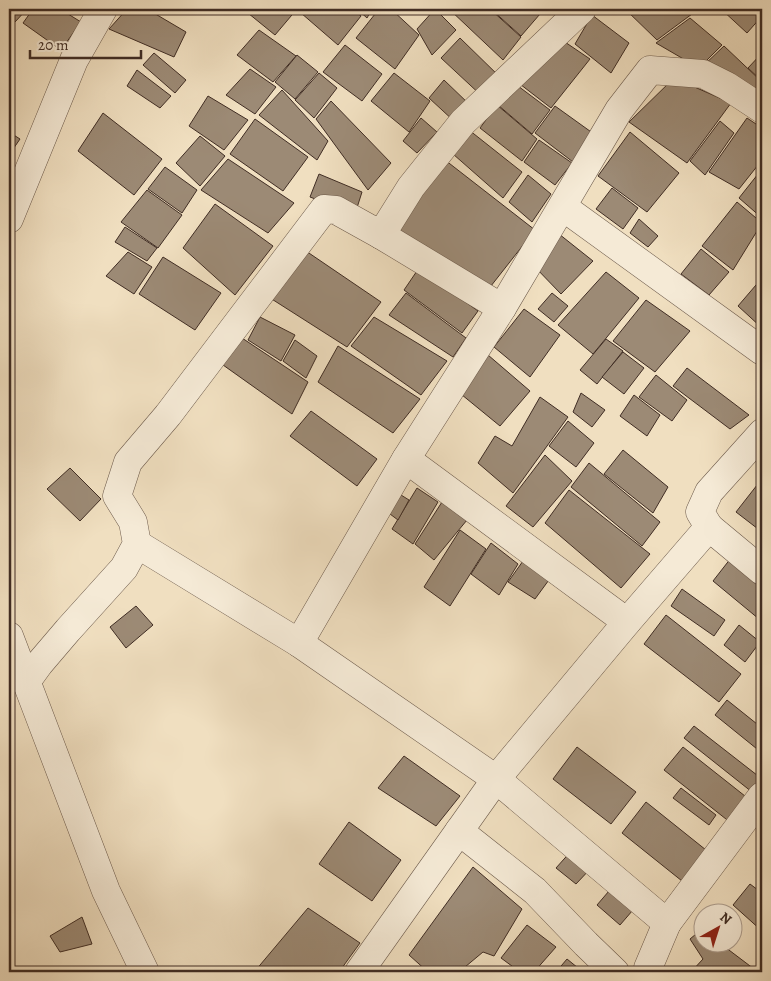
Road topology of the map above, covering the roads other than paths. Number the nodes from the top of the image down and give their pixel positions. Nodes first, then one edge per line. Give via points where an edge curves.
1 (103, 9) edge
2 (582, 9) edge
3 (762, 109) edge
4 (563, 207) junction
5 (9, 220) edge
6 (381, 234) junction
7 (502, 308) junction
8 (762, 351) edge
9 (762, 433) edge
10 (406, 459) junction
11 (709, 527) junction
12 (137, 544) junction
13 (762, 571) edge
14 (627, 622) junction
15 (9, 636) edge
16 (299, 643) junction
17 (26, 682) junction
18 (496, 779) junction
19 (762, 796) edge
20 (459, 831) junction
21 (667, 923) junction
22 (145, 972) edge
23 (359, 972) edge
24 (615, 972) edge
25 (649, 972) edge

1 - 5 street via 74,60
2 - 6 street via 463,122 411,187
3 - 4 street via 703,74 650,70 619,110
4 - 7 street
4 - 8 street
6 - 7 street
6 - 12 street via 336,210 324,210 319,216 168,415 128,462 117,496 134,522
7 - 10 street
9 - 11 street via 708,492 700,512
10 - 14 street
10 - 16 street
11 - 13 street
11 - 14 street
12 - 16 street
12 - 17 street via 124,568
14 - 18 street
15 - 17 street
16 - 18 street
17 - 22 street via 106,891
18 - 20 street
18 - 21 street
19 - 21 street
20 - 23 street
20 - 24 street via 535,890
21 - 25 street

